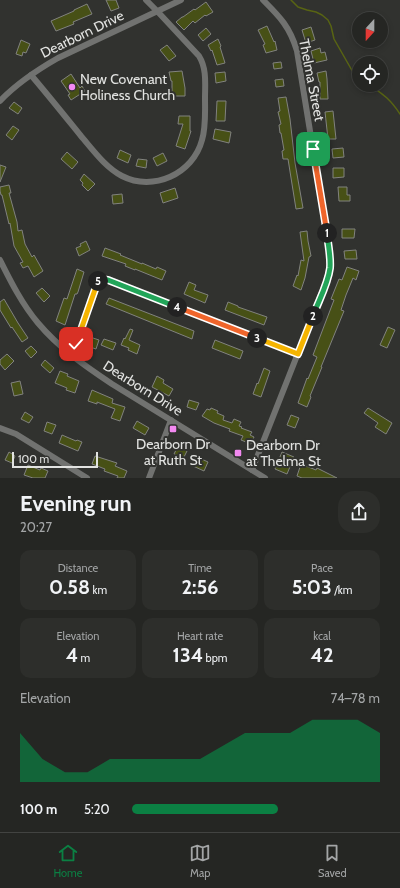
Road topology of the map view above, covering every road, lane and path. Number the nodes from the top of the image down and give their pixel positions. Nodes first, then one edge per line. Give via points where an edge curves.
1 (146, 0) edge
2 (181, 0) edge
3 (263, 0) edge
4 (158, 12) junction
5 (31, 75) junction
6 (0, 101) edge
7 (0, 260) edge
8 (70, 354) junction
9 (298, 354) junction
10 (171, 420) junction
11 (0, 428) edge
12 (252, 470) junction
13 (88, 478) edge
14 (149, 478) edge
15 (265, 478) edge

1 - 4 street
2 - 4 street, Dearborn Drive
3 - 9 street, Thelma Street via 282,20 295,44 330,254 326,282
4 - 5 street, Dearborn Drive via 58,58
4 - 5 street via 199,56 205,77 204,134 200,148 186,167 170,177 158,182 141,182 122,176 110,168
5 - 6 street, Dearborn Drive
7 - 8 street, Dearborn Drive via 9,280 31,313 46,332
8 - 9 street via 100,279
8 - 10 street, Dearborn Drive
9 - 12 street, Thelma Street
10 - 12 street, Dearborn Drive
10 - 14 street
11 - 13 street via 16,434
12 - 15 street, Dearborn Drive

